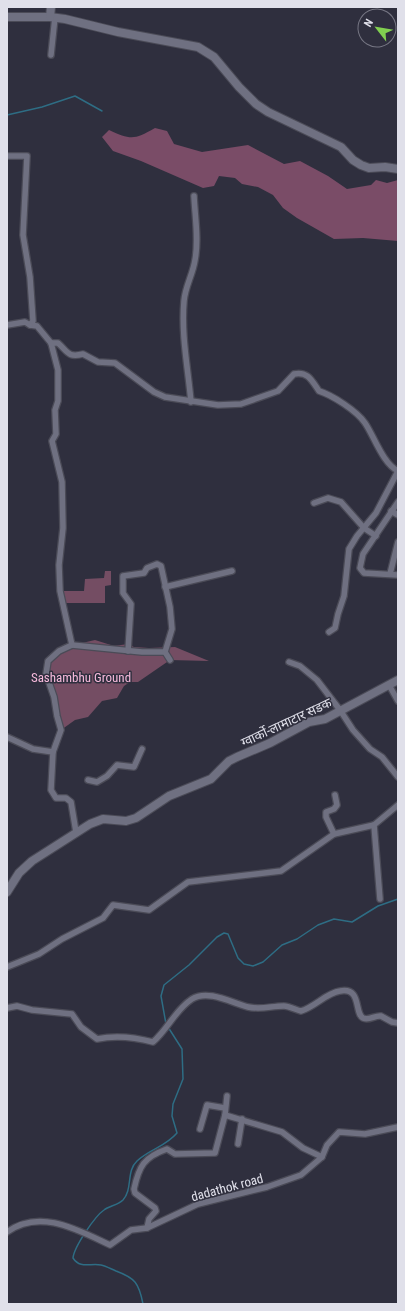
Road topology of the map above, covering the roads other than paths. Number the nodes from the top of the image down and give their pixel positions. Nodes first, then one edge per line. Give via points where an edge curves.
1 (51, 7) edge
2 (7, 17) edge
3 (52, 17) junction
4 (51, 55) dead end
5 (7, 156) edge
6 (398, 169) edge
7 (194, 196) dead end
8 (7, 325) edge
9 (30, 325) junction
10 (51, 342) junction
11 (191, 402) junction
12 (398, 471) edge
13 (398, 502) edge
14 (314, 503) dead end
15 (392, 511) junction
16 (398, 515) edge
17 (364, 528) junction
18 (376, 536) junction
19 (398, 542) edge
20 (232, 571) dead end
21 (390, 574) junction
22 (398, 575) edge
23 (165, 588) junction
24 (329, 632) dead end
25 (72, 645) junction
26 (128, 650) junction
27 (165, 652) junction
28 (170, 660) dead end
29 (289, 662) dead end
30 (398, 680) edge
31 (389, 685) junction
32 (398, 701) edge
33 (340, 710) junction
34 (7, 737) edge
35 (142, 749) dead end
36 (53, 752) junction
37 (398, 777) edge
38 (88, 780) dead end
39 (334, 795) dead end
40 (398, 805) edge
41 (374, 825) junction
42 (76, 832) junction
43 (334, 834) junction
44 (7, 892) edge
45 (380, 899) dead end
46 (7, 967) edge
47 (7, 1008) edge
48 (398, 1023) edge
49 (227, 1096) dead end
50 (226, 1108) junction
51 (225, 1115) junction
52 (242, 1119) junction
53 (398, 1128) edge
54 (200, 1129) dead end
55 (238, 1144) dead end
56 (322, 1157) junction
57 (148, 1228) junction
58 (7, 1232) edge

1 - 3 main road
2 - 3 main road
3 - 4 street
3 - 6 main road via 198,47 214,57 243,91 268,112 341,147 361,165 369,168
5 - 9 street via 27,156 23,228 30,277 33,320
7 - 11 street via 196,250 184,300 182,334
8 - 9 street via 25,322
9 - 10 street via 37,326
10 - 11 street via 58,342 71,355 83,354 98,362 115,363 166,398
10 - 25 street via 58,370 56,434 52,441 62,482 60,592
11 - 12 street via 241,404 278,391 294,374 303,374 319,391 330,394 363,420 386,460
12 - 17 street via 381,506
13 - 15 street
14 - 17 street via 328,498 341,502
15 - 16 street
15 - 18 street
17 - 18 street
17 - 24 street via 349,550 344,596 335,628
18 - 21 street via 363,554 360,568 364,573
19 - 21 street
20 - 23 street
21 - 22 street
23 - 26 street via 161,566 157,564 144,573 122,576 123,593 131,604
23 - 27 street via 172,629
25 - 26 street
25 - 36 street via 59,651 48,661 46,674 61,730
26 - 27 street
27 - 28 street
29 - 33 street via 300,666 317,680
30 - 31 main road, ग्वार्को-लामाटार सडक
31 - 32 street
31 - 33 main road, ग्वार्को-लामाटार सडक
33 - 37 street via 352,730 370,749 382,757
33 - 42 main road, ग्वार्को-लामाटार सडक via 325,719 309,722 270,744 229,761 211,779 169,796 136,818 126,821 98,820
34 - 36 street via 33,749
35 - 38 street via 134,767 117,765 97,782
36 - 42 street via 51,790 56,798 66,798 71,802
39 - 43 street via 337,805 334,810 326,812 326,817
40 - 41 street
41 - 43 street
41 - 45 street
42 - 44 main road, ग्वार्को-लामाटार सडक via 24,868
43 - 46 street via 281,871 188,882 149,910 113,905 103,918 39,954
47 - 48 street via 17,1006 72,1014 81,1027 97,1039 114,1037 154,1042 180,1010 192,999 202,996 217,997 262,1010 285,1006 301,1011 340,991 352,993 363,1018 381,1016
49 - 50 street
50 - 51 street
50 - 54 street via 207,1105
51 - 52 street
51 - 57 street via 215,1153 175,1154 167,1149 154,1154 141,1165 135,1193 156,1211 149,1219
52 - 55 street
52 - 56 street via 282,1132 303,1148
53 - 56 street, dadathok road via 365,1134 339,1132 327,1145
56 - 57 street, dadathok road via 301,1175 222,1200 198,1204
57 - 58 street, dadathok road via 131,1230 110,1245 83,1231 59,1223 23,1222

